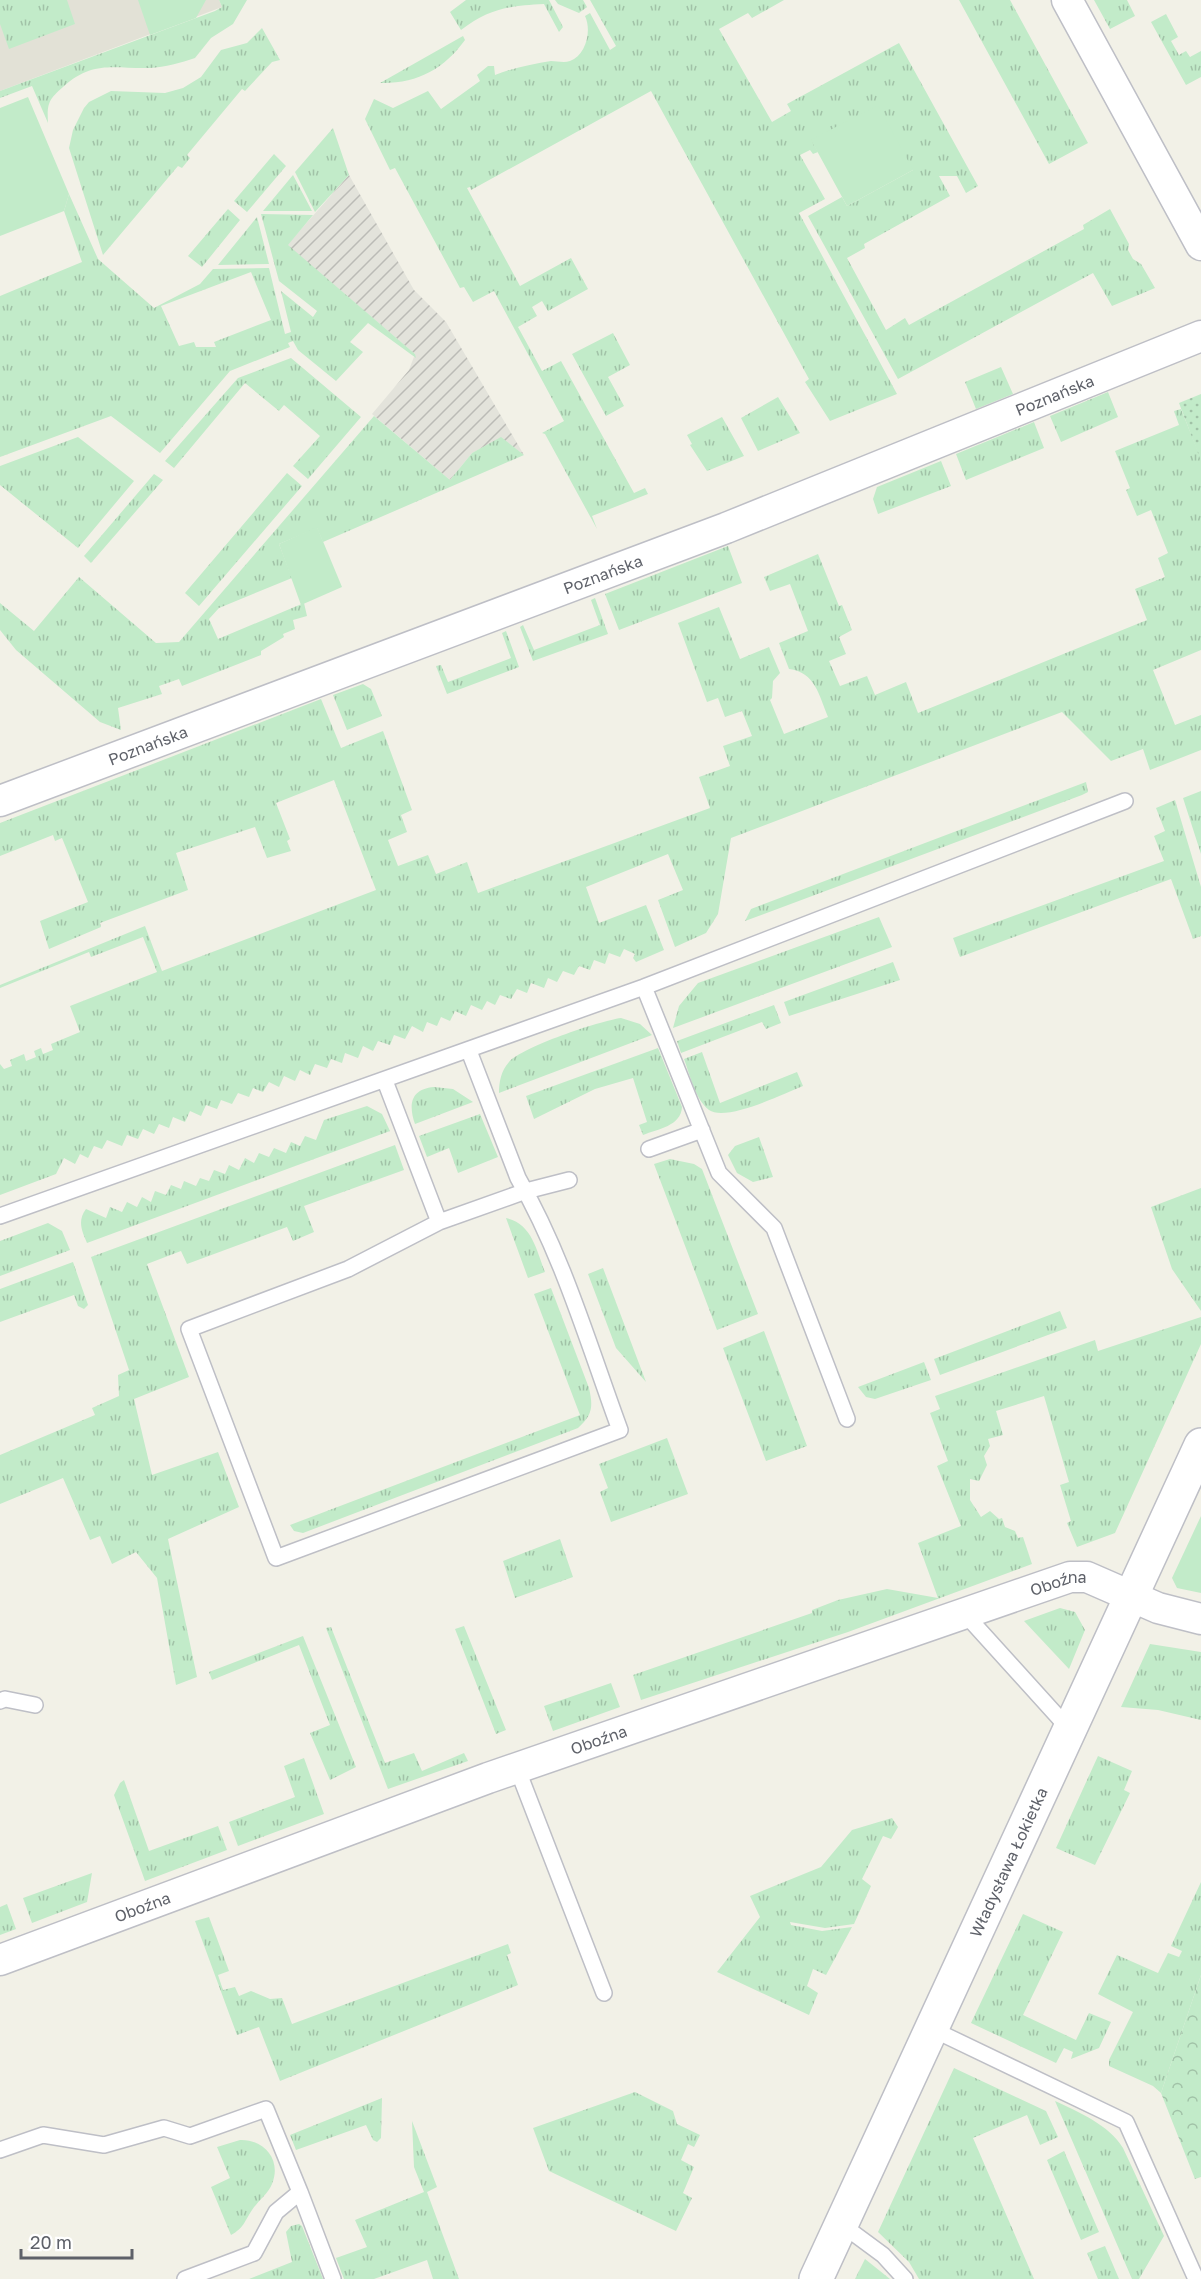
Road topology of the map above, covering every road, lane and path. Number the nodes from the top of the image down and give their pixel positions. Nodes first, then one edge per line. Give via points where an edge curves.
1 (1067, 0) edge
2 (1201, 245) edge
3 (1201, 336) edge
4 (0, 801) edge
5 (1125, 801) dead end
6 (644, 987) junction
7 (469, 1051) junction
8 (386, 1081) junction
9 (702, 1130) junction
10 (649, 1149) dead end
11 (569, 1180) dead end
12 (526, 1191) junction
13 (0, 1216) edge
14 (439, 1222) junction
15 (847, 1419) dead end
16 (1201, 1445) edge
17 (1130, 1595) junction
18 (964, 1612) junction
19 (1201, 1619) edge
20 (0, 1701) edge
21 (35, 1705) dead end
22 (1069, 1729) junction
23 (517, 1768) junction
24 (0, 1960) edge
25 (604, 1992) dead end
26 (932, 2029) junction
27 (0, 2150) edge
28 (300, 2192) junction
29 (841, 2224) junction
30 (185, 2279) edge
31 (333, 2279) edge
32 (816, 2279) edge
33 (905, 2279) edge
34 (1196, 2279) edge

1 - 2 street
3 - 4 street, Poznańska via 715,533
5 - 6 lane
6 - 7 lane
6 - 9 lane
7 - 8 lane
7 - 12 lane
8 - 13 lane via 350,1089
8 - 14 lane
9 - 10 lane
9 - 15 lane via 719,1173 774,1228
11 - 12 lane
12 - 14 lane
12 - 14 lane via 548,1236 620,1430 276,1558 189,1329 348,1269
16 - 17 street, Władysława Łokietka
17 - 18 street, Oboźna via 1077,1576
17 - 19 street, Oboźna via 1176,1614
17 - 22 street, Władysława Łokietka
18 - 22 lane
18 - 23 street, Oboźna
20 - 21 lane
22 - 26 street, Władysława Łokietka
23 - 24 street, Oboźna
23 - 25 lane
26 - 29 street, Władysława Łokietka
26 - 34 lane via 1126,2122
27 - 28 lane via 43,2134 101,2145 164,2128 190,2136 266,2109
28 - 30 lane via 276,2212 254,2253
28 - 31 lane
29 - 32 street, Władysława Łokietka
29 - 33 lane via 884,2254

